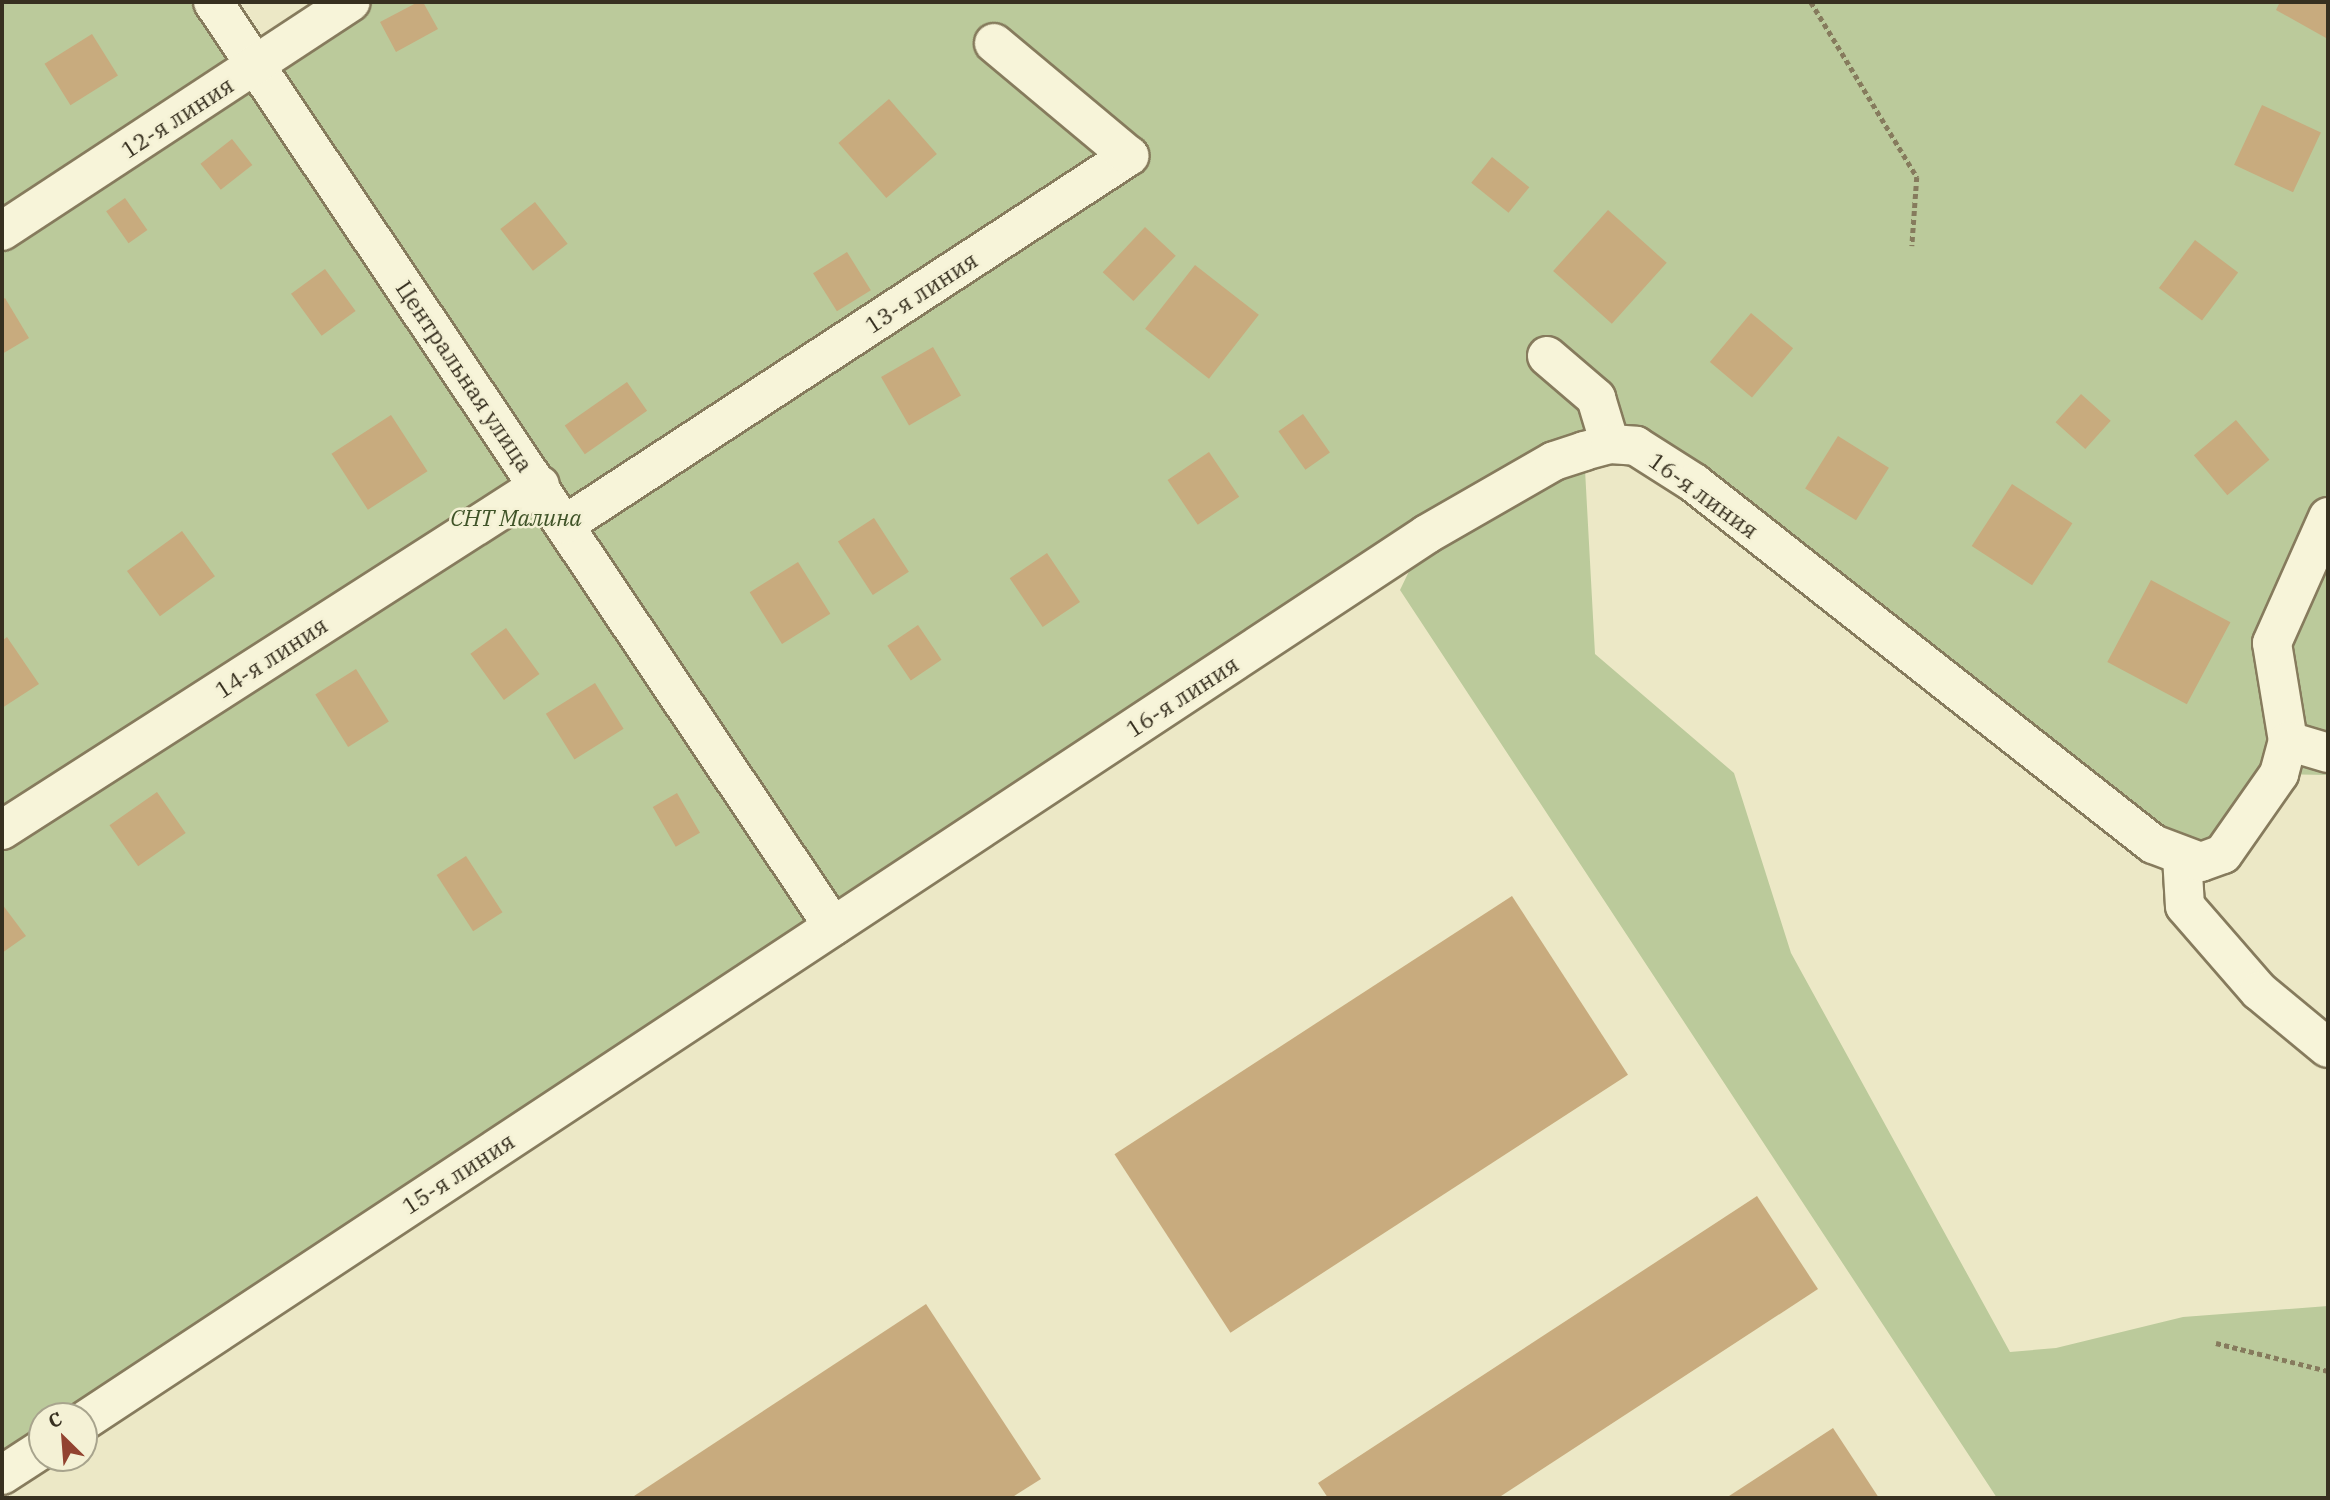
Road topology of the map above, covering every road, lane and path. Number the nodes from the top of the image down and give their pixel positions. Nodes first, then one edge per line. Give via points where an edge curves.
1 (213, 2) edge
2 (350, 2) edge
3 (1811, 2) edge
4 (994, 43) dead end
5 (254, 67) junction
6 (2, 231) edge
7 (1912, 247) dead end
8 (1547, 356) dead end
9 (1610, 444) junction
10 (540, 485) junction
11 (2328, 517) edge
12 (566, 524) junction
13 (2288, 741) junction
14 (2328, 753) edge
15 (2, 831) edge
16 (2182, 856) junction
17 (833, 926) junction
18 (2328, 1048) edge
19 (2216, 1343) dead end
20 (2328, 1371) edge
21 (98, 1412) edge
22 (28, 1457) edge
23 (2, 1475) edge

1 - 5 street, Центральная улица
2 - 5 street, 12-я линия
3 - 7 path via 1917,177
4 - 12 street, 13-я линия via 1129,156
5 - 6 street, 12-я линия
5 - 10 street, Центральная улица
8 - 9 street via 1596,398
9 - 16 street, 16-я линия via 1636,446 1694,483 2152,844
9 - 17 street, 16-я линия via 1554,461 1427,534
10 - 12 street, Центральная улица
10 - 15 street, 14-я линия
11 - 13 street via 2272,643
12 - 17 street, Центральная улица
13 - 14 street
13 - 16 street, 16-я линия via 2279,774 2223,854 2201,862
16 - 18 street via 2185,906 2259,991
17 - 21 street, 15-я линия
19 - 20 path
22 - 23 street

